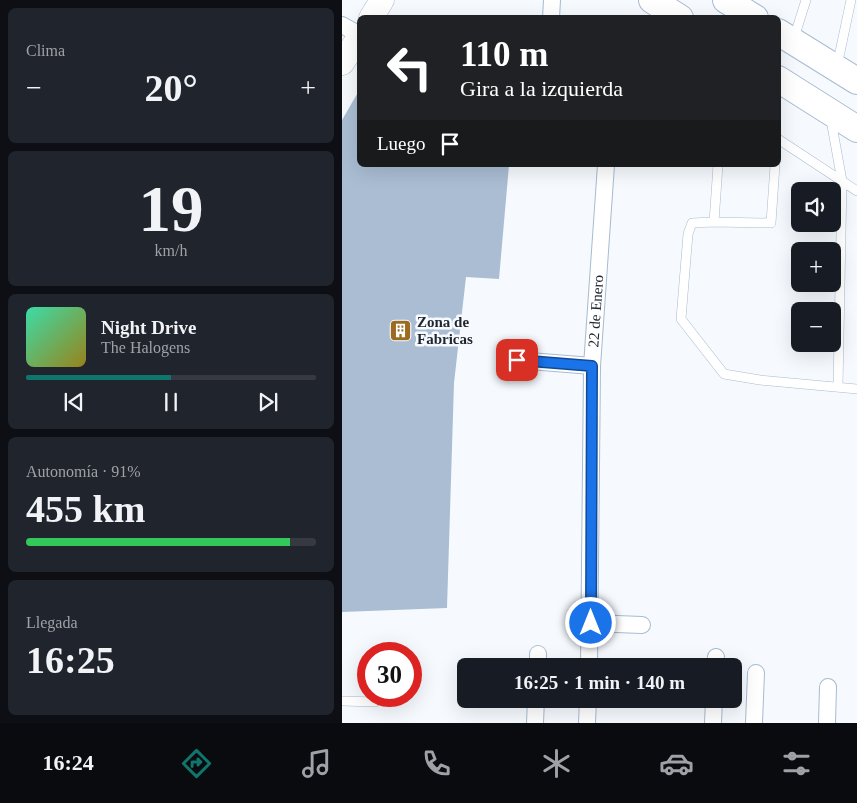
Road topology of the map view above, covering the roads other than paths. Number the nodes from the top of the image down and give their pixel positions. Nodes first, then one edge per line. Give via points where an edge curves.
1 (382, 0) edge
2 (552, 0) edge
3 (726, 0) edge
4 (806, 0) edge
5 (851, 0) edge
6 (655, 5) edge
7 (373, 15) edge
8 (551, 15) edge
9 (674, 15) edge
10 (750, 15) edge
11 (342, 25) edge
12 (357, 33) edge
13 (786, 36) edge
14 (357, 40) edge
15 (342, 63) edge
16 (846, 74) edge
17 (781, 82) edge
18 (830, 112) junction
19 (856, 129) edge
20 (781, 141) edge
21 (606, 167) edge
22 (718, 167) edge
23 (775, 167) edge
24 (842, 181) junction
25 (856, 190) edge
26 (714, 222) junction
27 (517, 360) dead end
28 (592, 366) junction
29 (838, 388) junction
30 (856, 389) edge
31 (591, 623) junction
32 (642, 625) dead end
33 (589, 658) edge
34 (756, 673) dead end
35 (828, 686) dead end
36 (342, 701) edge
37 (357, 701) edge
38 (536, 708) edge
39 (588, 708) edge
40 (713, 708) edge
41 (535, 723) edge
42 (587, 723) edge
43 (712, 723) edge
44 (754, 723) edge
45 (827, 723) edge

1 - 7 main road
2 - 8 street
3 - 10 main road
4 - 13 lane
5 - 16 lane
6 - 9 main road
11 - 12 street
13 - 16 main road
14 - 15 main road
17 - 18 main road
18 - 19 main road
18 - 24 lane
20 - 24 lane
21 - 28 street, 22 de Enero
22 - 26 lane
23 - 26 lane via 771,223
24 - 25 lane
24 - 29 lane
26 - 29 lane via 692,224 688,234 681,319 724,374
27 - 28 street
28 - 31 street, 22 de Enero
29 - 30 lane
31 - 32 street
31 - 33 street, 22 de Enero
34 - 44 street
35 - 45 street
36 - 37 lane
38 - 41 street
39 - 42 street
40 - 43 street

